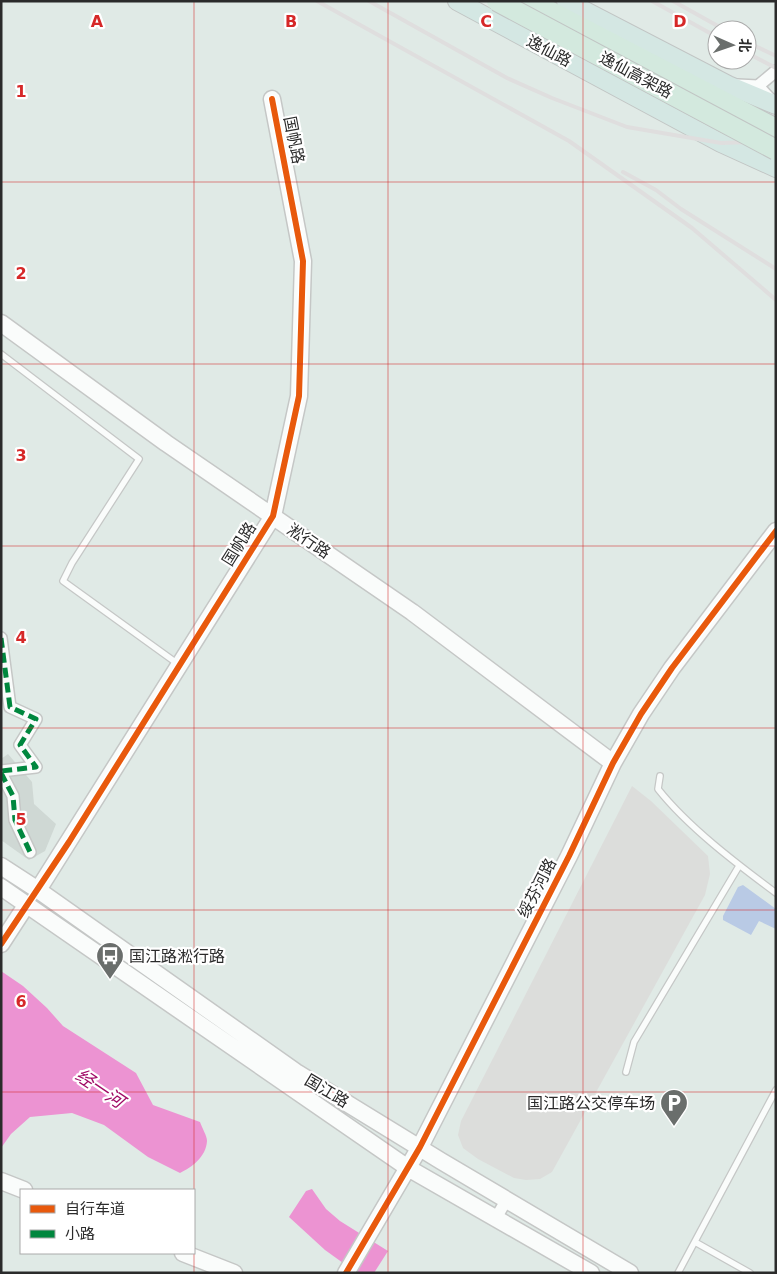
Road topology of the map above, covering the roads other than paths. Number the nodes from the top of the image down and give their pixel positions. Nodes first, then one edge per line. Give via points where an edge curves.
1 (457, 1) edge
2 (497, 1) edge
3 (530, 1) edge
4 (546, 1) edge
5 (566, 1) edge
6 (776, 71) edge
7 (728, 85) junction
8 (758, 86) junction
9 (272, 98) dead end
10 (734, 104) junction
11 (775, 104) edge
12 (775, 127) edge
13 (776, 150) edge
14 (776, 168) edge
15 (1, 323) edge
16 (1, 354) edge
17 (273, 516) junction
18 (776, 531) edge
19 (1, 638) edge
20 (180, 665) junction
21 (613, 763) junction
22 (1, 772) edge
23 (660, 776) dead end
24 (30, 852) dead end
25 (1, 866) edge
26 (739, 866) junction
27 (1, 887) edge
28 (38, 890) junction
29 (776, 893) edge
30 (27, 904) junction
31 (1, 944) edge
32 (626, 1072) dead end
33 (776, 1090) edge
34 (420, 1148) junction
35 (408, 1168) junction
36 (1, 1181) edge
37 (21, 1189) edge
38 (506, 1199) junction
39 (496, 1218) junction
40 (694, 1242) junction
41 (186, 1254) edge
42 (234, 1273) edge
43 (346, 1273) edge
44 (590, 1273) edge
45 (630, 1273) edge
46 (678, 1273) edge
47 (750, 1273) edge

1 - 14 main road, 逸仙路 via 721,143
2 - 13 highway, 逸仙高架路, bridge
3 - 12 highway, 逸仙高架路
4 - 10 main road
5 - 7 main road
6 - 8 street
7 - 8 street
7 - 10 main road
7 - 11 main road
8 - 11 street
9 - 17 street, 国帆路 via 303,261 300,396
10 - 12 main road
15 - 17 street, 淞行路
16 - 20 lane via 139,459 63,581
17 - 20 street, 国帆路
17 - 21 street, 淞行路 via 412,612
18 - 21 street, 绥芬河路 via 672,668
19 - 22 street via 10,707 36,719 20,745 36,767
20 - 28 street, 国帆路
21 - 34 street, 绥芬河路
22 - 24 street via 13,796 15,820
23 - 26 lane via 658,789 671,806
25 - 28 street, 国江路
26 - 29 lane
26 - 32 lane via 634,1042
27 - 30 street, 国江路
28 - 30 street, 国帆路
28 - 34 street, 国江路 via 296,1072
30 - 31 street, 国帆路
30 - 35 street, 国江路
33 - 40 lane
34 - 35 street, 绥芬河路
34 - 38 street, 国江路
35 - 39 street, 国江路
35 - 43 street, 绥芬河路
36 - 37 street
38 - 39 street
38 - 45 street, 国江路
39 - 44 street, 国江路
40 - 46 lane
40 - 47 lane
41 - 42 street

